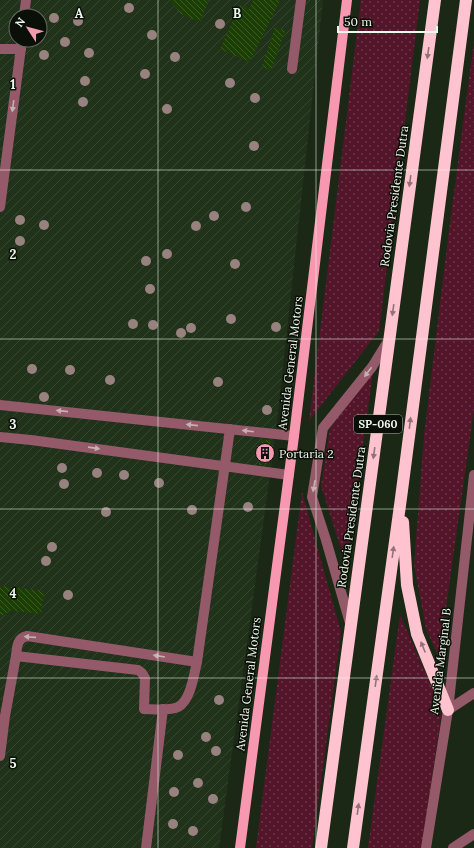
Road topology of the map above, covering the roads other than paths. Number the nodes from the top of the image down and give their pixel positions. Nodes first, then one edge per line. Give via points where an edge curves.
1 (301, 0) edge
2 (346, 0) edge
3 (435, 0) edge
4 (466, 0) edge
5 (22, 48) edge
6 (292, 69) dead end
7 (0, 206) edge
8 (389, 340) junction
9 (0, 405) edge
10 (230, 429) junction
11 (294, 436) junction
12 (0, 437) edge
13 (225, 467) junction
14 (289, 475) junction
15 (474, 475) edge
16 (401, 498) junction
17 (474, 551) edge
18 (465, 557) junction
19 (351, 626) junction
20 (16, 656) junction
21 (197, 662) junction
22 (474, 693) edge
23 (164, 709) junction
24 (448, 710) junction
25 (0, 756) edge
26 (474, 834) edge
27 (146, 848) edge
28 (240, 848) edge
29 (321, 848) edge
30 (353, 848) edge
31 (426, 848) edge
32 (453, 848) edge

1 - 6 street
2 - 11 main road, Avenida General Motors
3 -> 8 highway, Rodovia Presidente Dutra / SP-060
16 -> 4 highway, SP-060
5 -> 7 street
8 -> 19 highway, Rodovia Presidente Dutra / SP-060
8 -> 19 street via 372,367 323,428 312,497
10 -> 9 street
11 -> 10 street
10 - 13 street
11 - 14 main road, Avenida General Motors
12 -> 13 street
13 - 14 street
13 - 21 street
14 - 28 main road, Avenida General Motors
15 - 18 street, Avenida Marginal B
24 -> 16 highway via 417,634 408,585
30 -> 16 highway, SP-060
17 - 18 street
18 - 24 street, Avenida Marginal B
19 - 29 highway, Rodovia Presidente Dutra / SP-060
21 -> 20 street via 27,636 19,639
20 - 23 street via 138,670 145,678 144,708
20 - 25 street
21 - 23 street via 189,695 178,707
22 - 24 street
23 - 27 street
24 - 31 street, Avenida Marginal B
26 - 32 street

